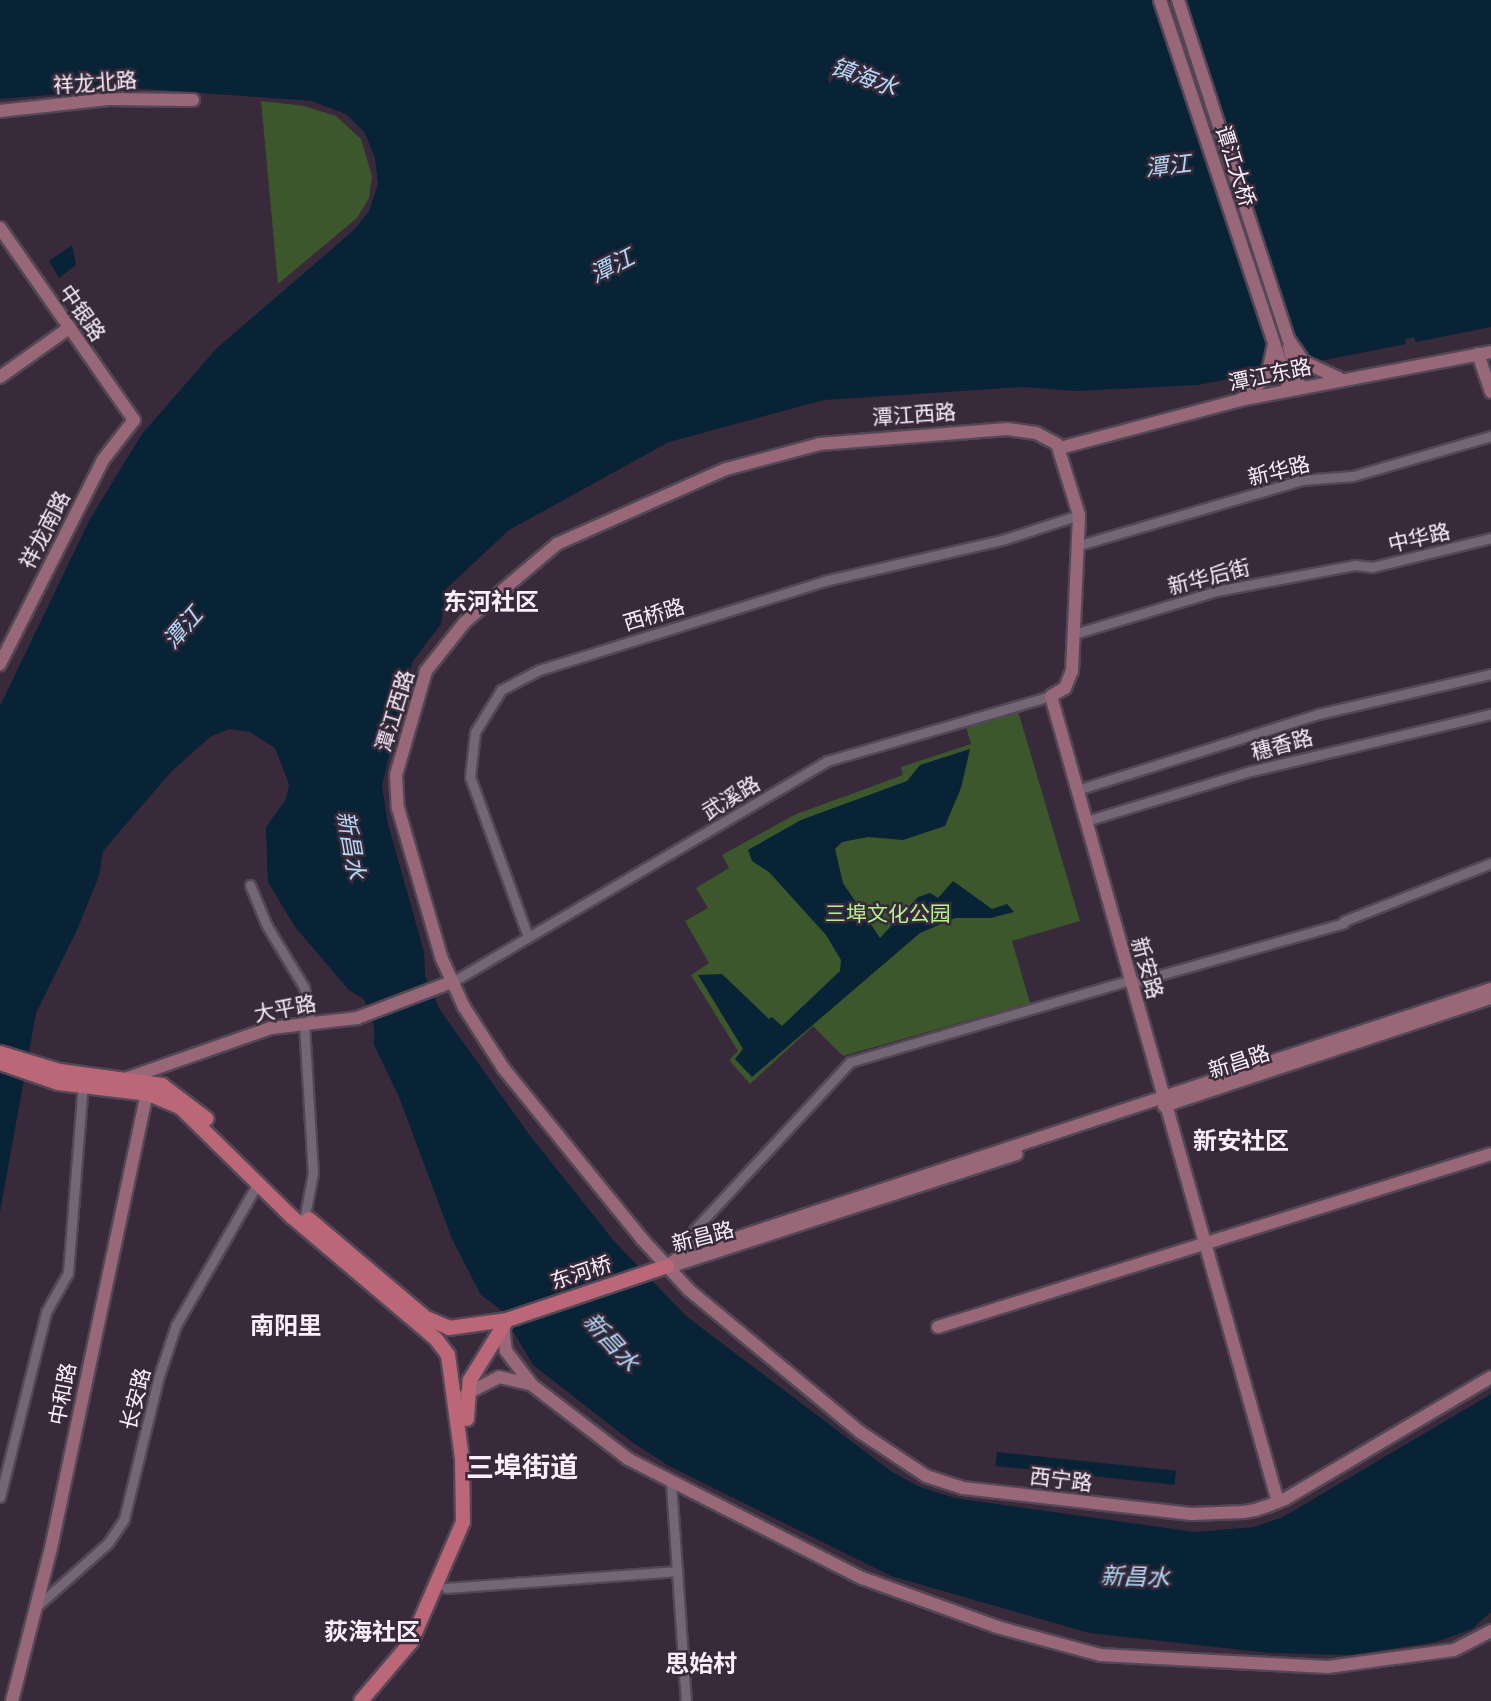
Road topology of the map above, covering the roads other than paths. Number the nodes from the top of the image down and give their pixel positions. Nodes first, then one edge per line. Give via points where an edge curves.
1 (1160, 0) edge
2 (1178, 0) edge
3 (193, 100) dead end
4 (0, 111) edge
5 (0, 228) edge
6 (69, 328) junction
7 (1288, 339) junction
8 (1274, 344) junction
9 (1485, 353) edge
10 (0, 377) edge
11 (1345, 379) junction
12 (1295, 389) junction
13 (1491, 392) edge
14 (1240, 400) junction
15 (134, 420) joint
16 (1044, 435) junction
17 (1491, 436) edge
18 (1088, 441) junction
19 (1060, 448) junction
20 (1079, 515) junction
21 (1491, 538) edge
22 (1076, 546) junction
23 (1355, 565) joint
24 (1074, 634) junction
25 (0, 664) edge
26 (1491, 674) edge
27 (1051, 696) junction
28 (1491, 714) edge
29 (1077, 790) junction
30 (1086, 821) junction
31 (1491, 863) edge
32 (250, 885) dead end
33 (528, 937) junction
34 (1130, 981) junction
35 (452, 982) junction
36 (1491, 989) edge
37 (1491, 998) edge
38 (308, 1022) junction
39 (0, 1053) edge
40 (0, 1063) edge
41 (29, 1068) junction
42 (125, 1079) junction
43 (83, 1080) junction
44 (147, 1094) junction
45 (1164, 1102) junction
46 (1491, 1154) edge
47 (258, 1183) junction
48 (305, 1215) junction
49 (1204, 1241) junction
50 (681, 1256) junction
51 (667, 1266) junction
52 (505, 1322) junction
53 (938, 1327) dead end
54 (447, 1355) junction
55 (483, 1356) junction
56 (1491, 1377) edge
57 (532, 1385) junction
58 (466, 1394) junction
59 (671, 1483) junction
60 (0, 1497) edge
61 (1278, 1502) junction
62 (677, 1571) junction
63 (446, 1588) junction
64 (35, 1608) junction
65 (1491, 1631) edge
66 (12, 1701) edge
67 (361, 1701) edge
68 (373, 1701) edge
69 (686, 1701) edge

1 - 8 street, 谭江大桥
2 - 7 street, 谭江大桥
3 - 4 street, 祥龙北路 via 108,99
5 - 6 street, 中银路
6 - 10 street
6 - 15 street, 中银路
7 - 11 street via 1310,367
7 - 12 street, 谭江大桥
8 - 12 street, 谭江大桥
8 - 14 street via 1267,377
9 - 11 street, 潭江东路
9 - 13 street
11 - 12 street, 潭江东路
12 - 14 street, 潭江东路
14 - 18 street, 潭江东路
15 - 25 street, 祥龙南路 via 103,460
16 - 18 street, 潭江西路
16 - 19 street
16 - 35 street, 潭江西路 via 995,429 886,436 829,442 745,462 565,539 465,622 433,660 419,688 395,786 417,877
17 - 22 street, 新华路 via 1361,474 1301,480
18 - 19 street, 潭江东路
19 - 20 street
20 - 22 street
20 - 33 street, 西桥路 via 1002,540 824,581 539,670 501,690 475,732 470,777
21 - 23 street, 中华路 via 1372,567
22 - 24 street
23 - 24 street, 新华后街 via 1216,591
24 - 27 street via 1070,678 1061,692
26 - 29 street via 1328,711
27 - 29 street, 新安路
27 - 33 street, 武溪路 via 827,761
28 - 30 street, 穗香路 via 1285,762
29 - 30 street, 新安路
30 - 34 street, 新安路
31 - 34 street via 1344,922
32 - 38 street via 267,926 303,987
33 - 35 street, 武溪路
34 - 45 street, 新安路
34 - 50 street via 850,1062 694,1230
35 - 38 street, 大平路 via 357,1018
35 - 51 street, 潭江西路 via 504,1069
36 - 45 street, 新昌路
37 - 45 street, 新昌路
38 - 42 street, 大平路 via 257,1032
38 - 48 street via 313,1173
39 - 41 main road
40 - 41 main road
41 - 43 main road
42 - 43 main road, 东河桥
42 - 48 main road, 东河桥 via 162,1085 187,1100
43 - 44 main road
43 - 60 street via 68,1273 46,1312
44 - 47 main road via 180,1107
44 - 64 street, 中和路
45 - 49 street, 新安路
45 - 50 street, 新昌路
45 - 51 street, 新昌路 via 704,1259
46 - 49 street
47 - 54 main road via 436,1339
47 - 64 street, 长安路 via 176,1325 120,1527
48 - 52 main road, 东河桥 via 432,1322 463,1329
49 - 53 street
49 - 61 street, 新安路
50 - 51 street, 新昌路
51 - 52 main road, 东河桥
51 - 61 street, 西宁路 via 689,1290 860,1432 912,1469 938,1481 1192,1514 1243,1513
52 - 55 main road
52 - 57 street via 506,1351
54 - 55 main road via 469,1364
54 - 67 main road via 462,1459 465,1502 460,1532 411,1642
55 - 58 main road
56 - 61 street, 西宁路
57 - 58 street via 499,1377
57 - 59 street via 628,1459
58 - 63 main road via 474,1513
59 - 62 street
59 - 65 street via 901,1594 1081,1651 1328,1667 1454,1650
62 - 63 street
62 - 69 street
63 - 68 main road via 419,1647
64 - 66 street, 中和路

